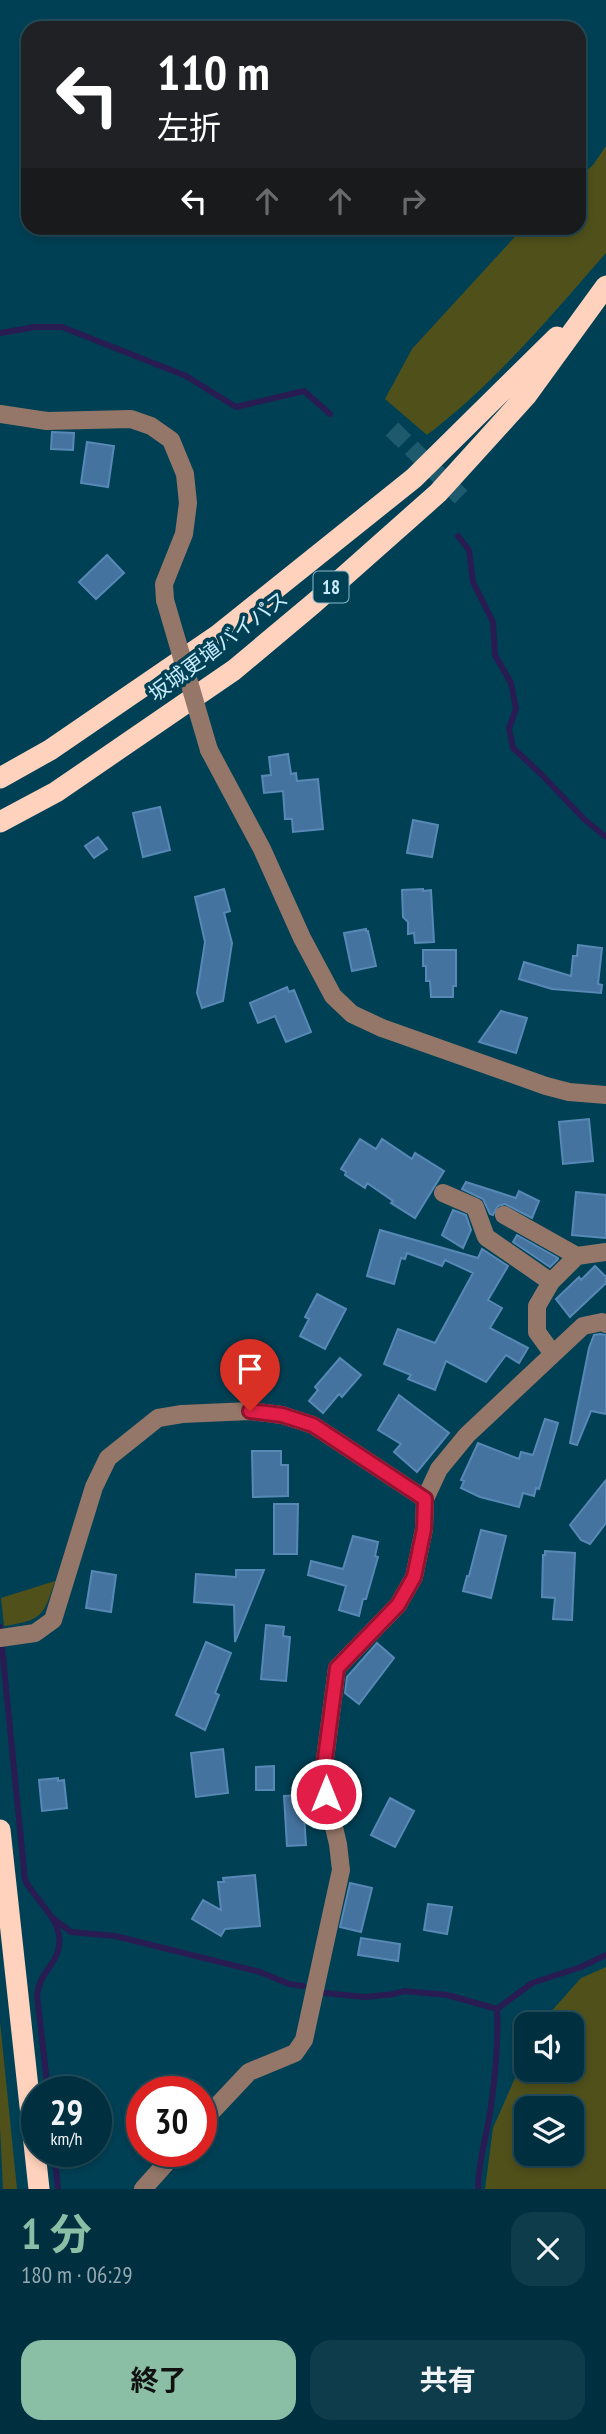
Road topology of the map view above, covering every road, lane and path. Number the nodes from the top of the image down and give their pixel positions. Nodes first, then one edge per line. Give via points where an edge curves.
1 (605, 287) edge
2 (0, 414) edge
3 (0, 778) edge
4 (0, 822) edge
5 (606, 1095) edge
6 (443, 1193) dead end
7 (504, 1215) dead end
8 (606, 1252) edge
9 (577, 1256) junction
10 (551, 1282) junction
11 (606, 1324) edge
12 (553, 1354) junction
13 (425, 1499) junction
14 (3, 1638) edge
15 (0, 1830) edge
16 (217, 2106) edge
17 (163, 2167) edge
18 (39, 2189) edge
19 (143, 2189) edge

1 - 3 highway, 坂城更埴バイパス / 18 via 414,478 218,635 50,750
1 - 4 highway, 坂城更埴バイパス / 18 via 526,396 438,492 314,603 223,678 56,792
2 - 5 street, bridge via 47,421 131,419 171,440 185,474 188,503 184,534 164,584 165,600 209,750 333,996 352,1014 382,1028 545,1086
6 - 10 street via 475,1207 486,1237
7 - 9 street
8 - 9 street
9 - 10 street
10 - 12 street via 537,1306 537,1332
11 - 12 street via 583,1326
12 - 13 street via 467,1435 439,1469
13 - 14 street via 313,1425 282,1415 250,1411 158,1418 108,1458 94,1487 53,1620 35,1633
13 - 16 street via 414,1577 398,1605 337,1668 323,1774 341,1870 304,2040 295,2053 249,2072
15 - 18 highway
17 - 19 street

